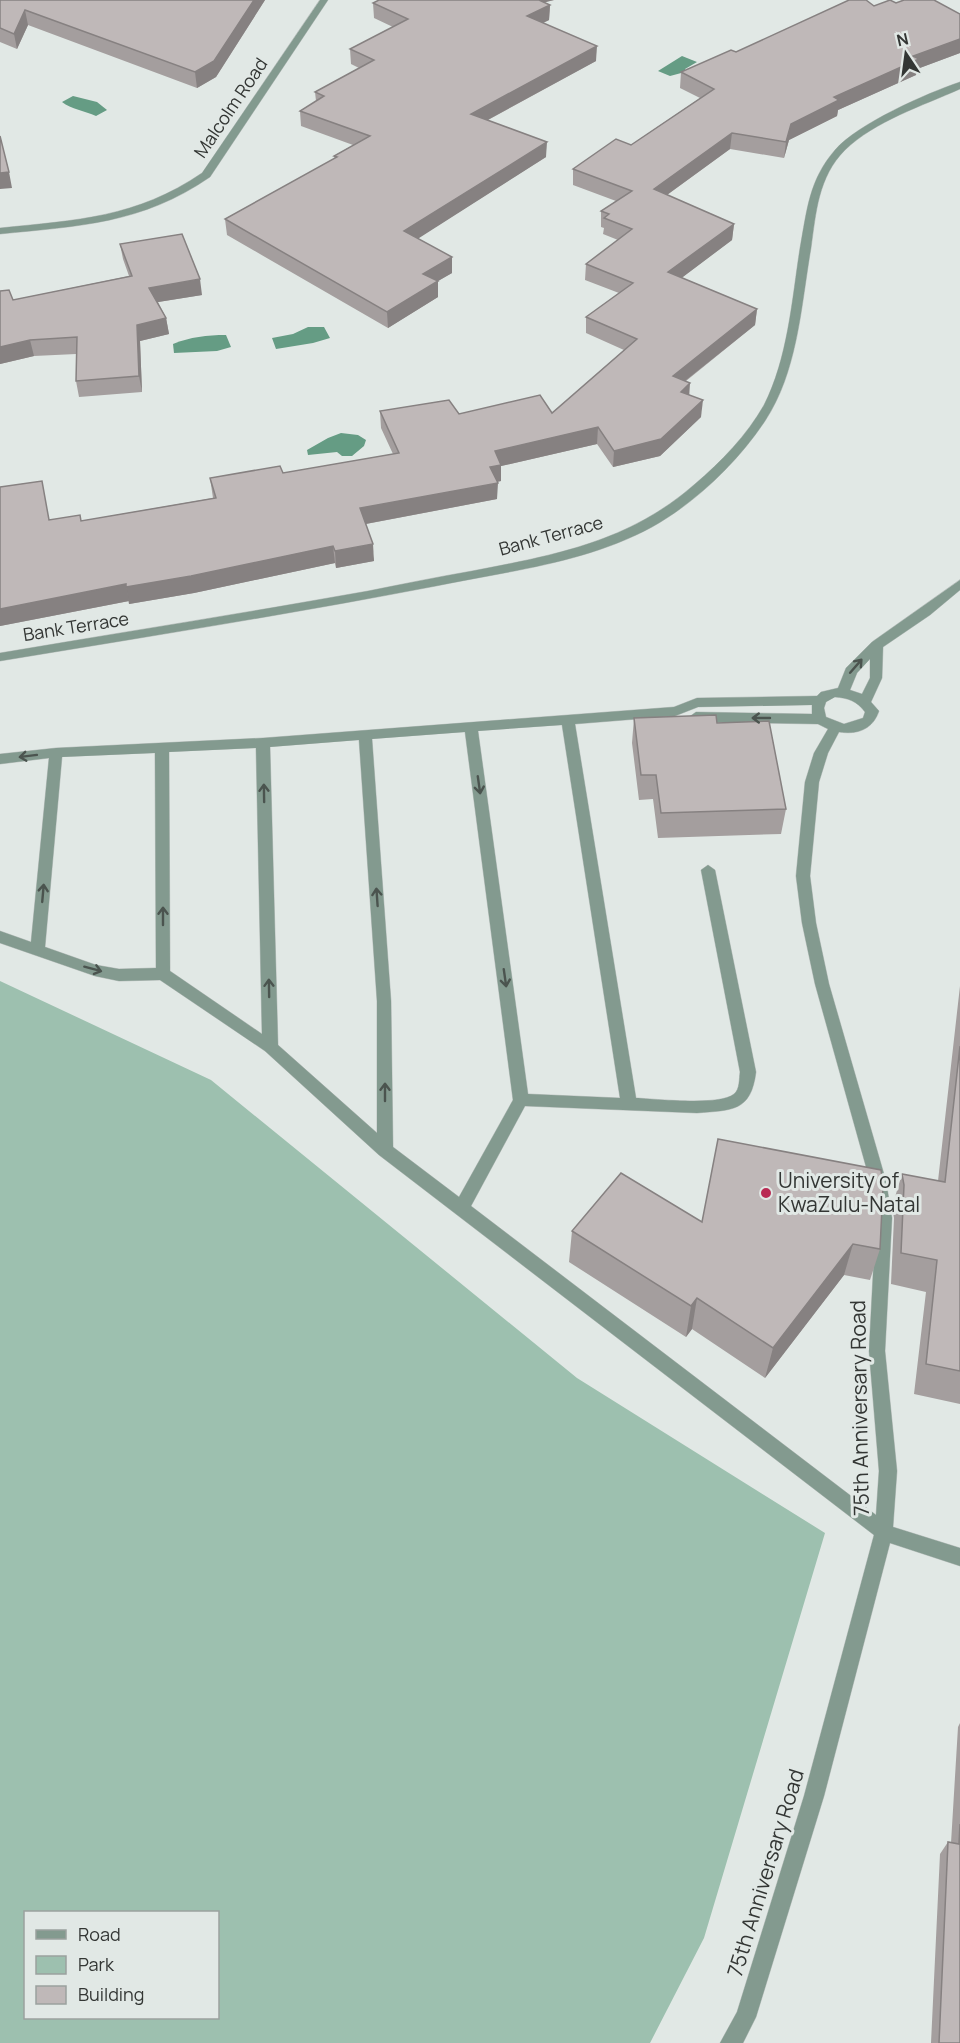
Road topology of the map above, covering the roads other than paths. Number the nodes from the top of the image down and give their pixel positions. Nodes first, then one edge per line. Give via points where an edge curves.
1 (324, 0) edge
2 (960, 85) edge
3 (0, 231) edge
4 (960, 584) edge
5 (877, 645) junction
6 (0, 657) edge
7 (843, 692) junction
8 (819, 700) junction
9 (866, 700) junction
10 (675, 711) junction
11 (568, 720) junction
12 (827, 723) junction
13 (471, 727) junction
14 (365, 735) junction
15 (263, 743) junction
16 (162, 747) junction
17 (56, 753) junction
18 (0, 759) edge
19 (708, 870) dead end
20 (0, 937) edge
21 (37, 951) junction
22 (163, 974) junction
23 (270, 1047) junction
24 (521, 1100) junction
25 (629, 1102) junction
26 (385, 1150) junction
27 (462, 1207) junction
28 (884, 1532) junction
29 (960, 1557) edge
30 (731, 2043) edge

1 - 3 street, Malcolm Road via 206,175 179,194 142,208
2 - 6 street, Bank Terrace via 864,132 826,167 815,190 787,351 767,409 748,435 686,500 646,525 597,546 523,564 327,604
4 - 5 street
7 -> 5 street via 851,670
5 - 9 street via 876,678
7 - 8 street
7 - 9 street
8 - 10 street via 698,703
8 - 12 street via 816,710
9 - 12 street via 872,711 869,721 854,729
10 - 11 street
12 -> 10 street via 699,718
11 - 13 street
11 - 25 street
12 - 28 street, 75th Anniversary Road via 812,782 803,876 822,984 878,1181 884,1218 877,1351 888,1471
13 - 14 street
13 -> 24 street
14 - 15 street
26 -> 14 street via 384,1002
15 - 16 street
23 -> 15 street
16 - 17 street
22 -> 16 street
17 -> 18 street
21 -> 17 street
19 - 25 street via 748,1072 746,1090 738,1100 720,1105
20 - 21 street
21 -> 22 street via 119,975
22 - 23 street
23 - 26 street
24 - 25 street
24 - 27 street
26 - 27 street
27 - 28 street
28 - 29 street
28 - 30 street, 75th Anniversary Road via 814,1796 746,2017

